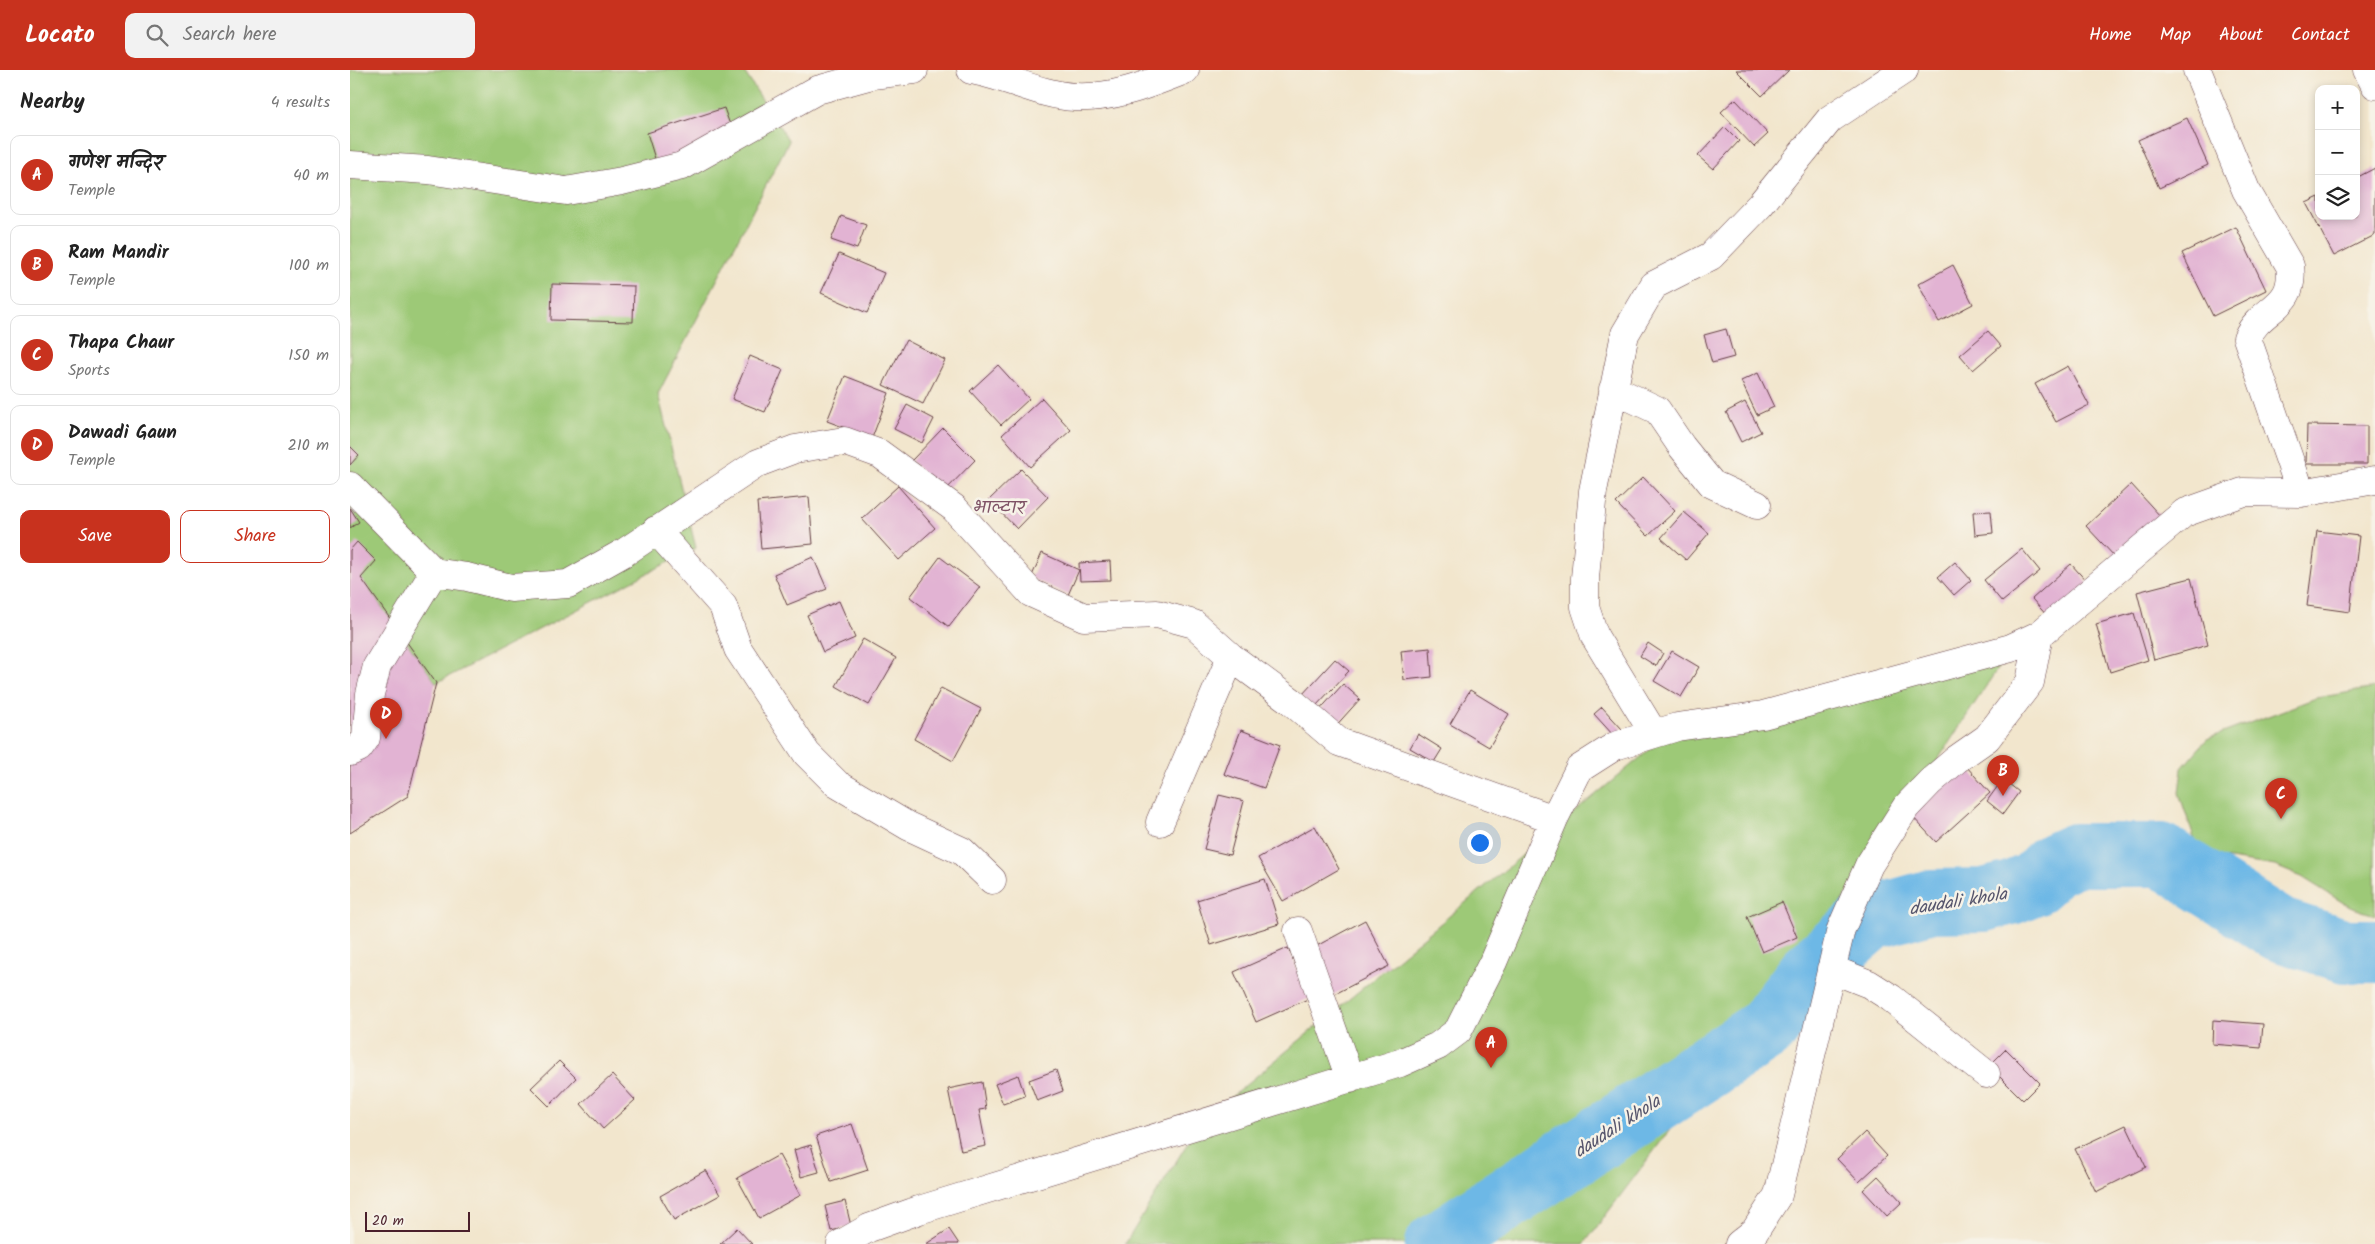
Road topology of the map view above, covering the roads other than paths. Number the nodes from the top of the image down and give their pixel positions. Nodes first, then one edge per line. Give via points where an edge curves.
1 (914, 70) edge
2 (971, 70) edge
3 (1185, 70) edge
4 (1904, 70) edge
5 (2197, 70) edge
6 (2367, 70) edge
7 (2375, 85) edge
8 (350, 165) edge
9 (1613, 390) junction
10 (2375, 480) edge
11 (350, 486) edge
12 (2301, 493) junction
13 (1757, 505) dead end
14 (656, 530) junction
15 (434, 572) junction
16 (2039, 634) junction
17 (1231, 657) junction
18 (1654, 734) junction
19 (350, 752) edge
20 (1554, 819) junction
21 (1160, 822) dead end
22 (992, 880) dead end
23 (1298, 931) dead end
24 (1833, 962) junction
25 (1986, 1074) dead end
26 (1350, 1079) junction
27 (841, 1244) edge
28 (1738, 1244) edge

1 - 8 street via 872,75 817,90 682,166 566,191 428,170
2 - 3 street via 1074,97 1122,94
4 - 9 street via 1830,119 1760,205 1711,256 1654,285 1625,334
5 - 12 street via 2246,190 2290,266 2292,280 2286,297 2252,326 2247,338
6 - 7 street
9 - 13 street via 1658,410 1712,484
9 - 18 street via 1593,492 1585,607 1595,637
10 - 12 street
11 - 15 street
12 - 16 street via 2243,492 2184,513
14 - 15 street via 625,552 568,584 511,588
14 - 17 street via 758,463 795,449 844,442 880,454 954,508 1031,593 1084,617 1157,614 1194,624
14 - 22 street via 723,606 738,649 807,754 837,784 908,826 962,851
15 - 19 street via 376,666 366,738 359,748
16 - 18 street via 2011,648 1762,715 1677,726
16 - 24 street via 2030,682 1987,738 1957,759 1906,807 1869,865 1841,929
17 - 20 street via 1291,701 1339,742
17 - 21 street
18 - 20 street via 1615,746 1579,769
20 - 26 street via 1493,962 1458,1031 1438,1046 1400,1063
23 - 26 street
24 - 25 street via 1891,998
24 - 28 street via 1778,1195 1755,1231
26 - 27 street via 919,1210 870,1228

